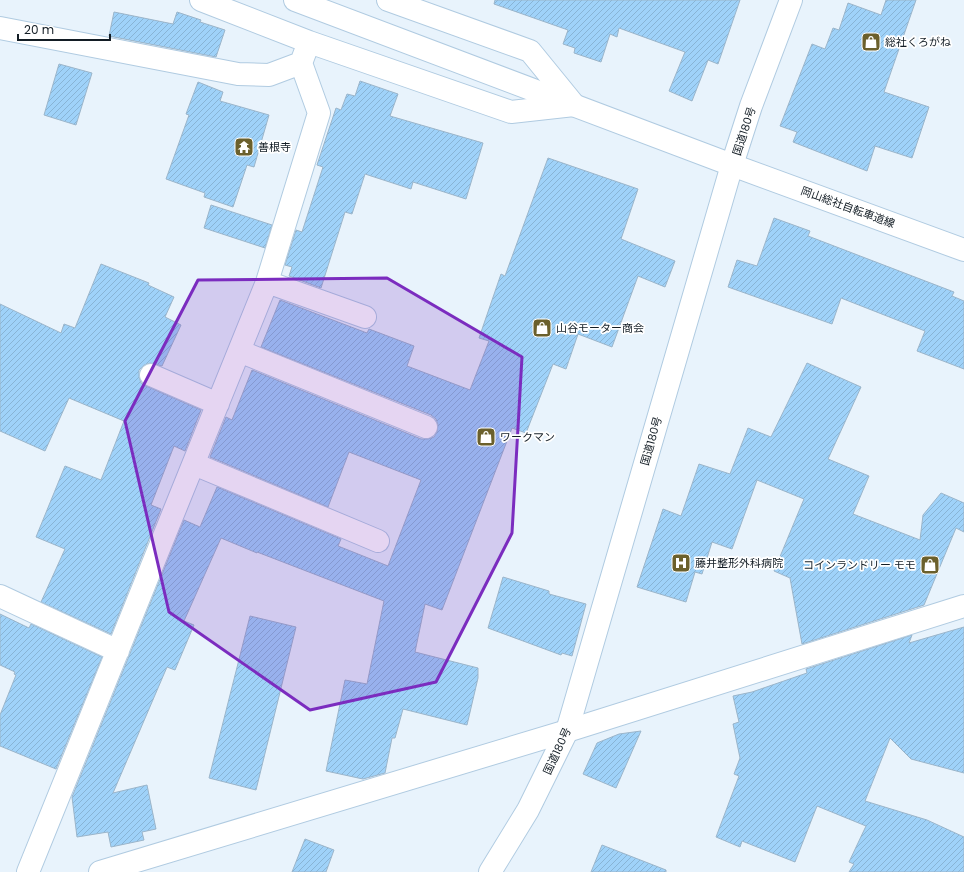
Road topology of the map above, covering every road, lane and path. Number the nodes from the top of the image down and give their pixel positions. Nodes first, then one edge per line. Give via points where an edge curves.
1 (201, 0) edge
2 (295, 0) edge
3 (388, 0) edge
4 (791, 0) edge
5 (0, 28) edge
6 (309, 42) junction
7 (301, 63) junction
8 (574, 105) junction
9 (732, 165) junction
10 (964, 250) edge
11 (267, 282) junction
12 (365, 317) dead end
13 (239, 351) junction
14 (151, 375) dead end
15 (218, 404) junction
16 (426, 427) dead end
17 (194, 464) junction
18 (378, 540) dead end
19 (0, 596) edge
20 (964, 606) edge
21 (118, 651) junction
22 (567, 731) junction
23 (28, 872) edge
24 (100, 872) edge
25 (490, 872) edge

1 - 6 main road
2 - 8 main road, 岡山総社自転車道線
3 - 8 main road via 530,51
4 - 9 main road, 国道180号
5 - 7 main road via 238,74 269,75
6 - 7 main road
6 - 8 main road via 511,112
7 - 11 main road via 319,113
8 - 9 main road, 岡山総社自転車道線
9 - 10 main road, 岡山総社自転車道線
9 - 22 main road, 国道180号
11 - 12 main road
11 - 13 main road
13 - 15 main road
13 - 16 main road
14 - 15 main road
15 - 17 main road
17 - 18 main road
17 - 21 main road
19 - 21 main road
20 - 22 main road
21 - 23 main road
22 - 24 main road
22 - 25 main road, 国道180号 via 528,810

